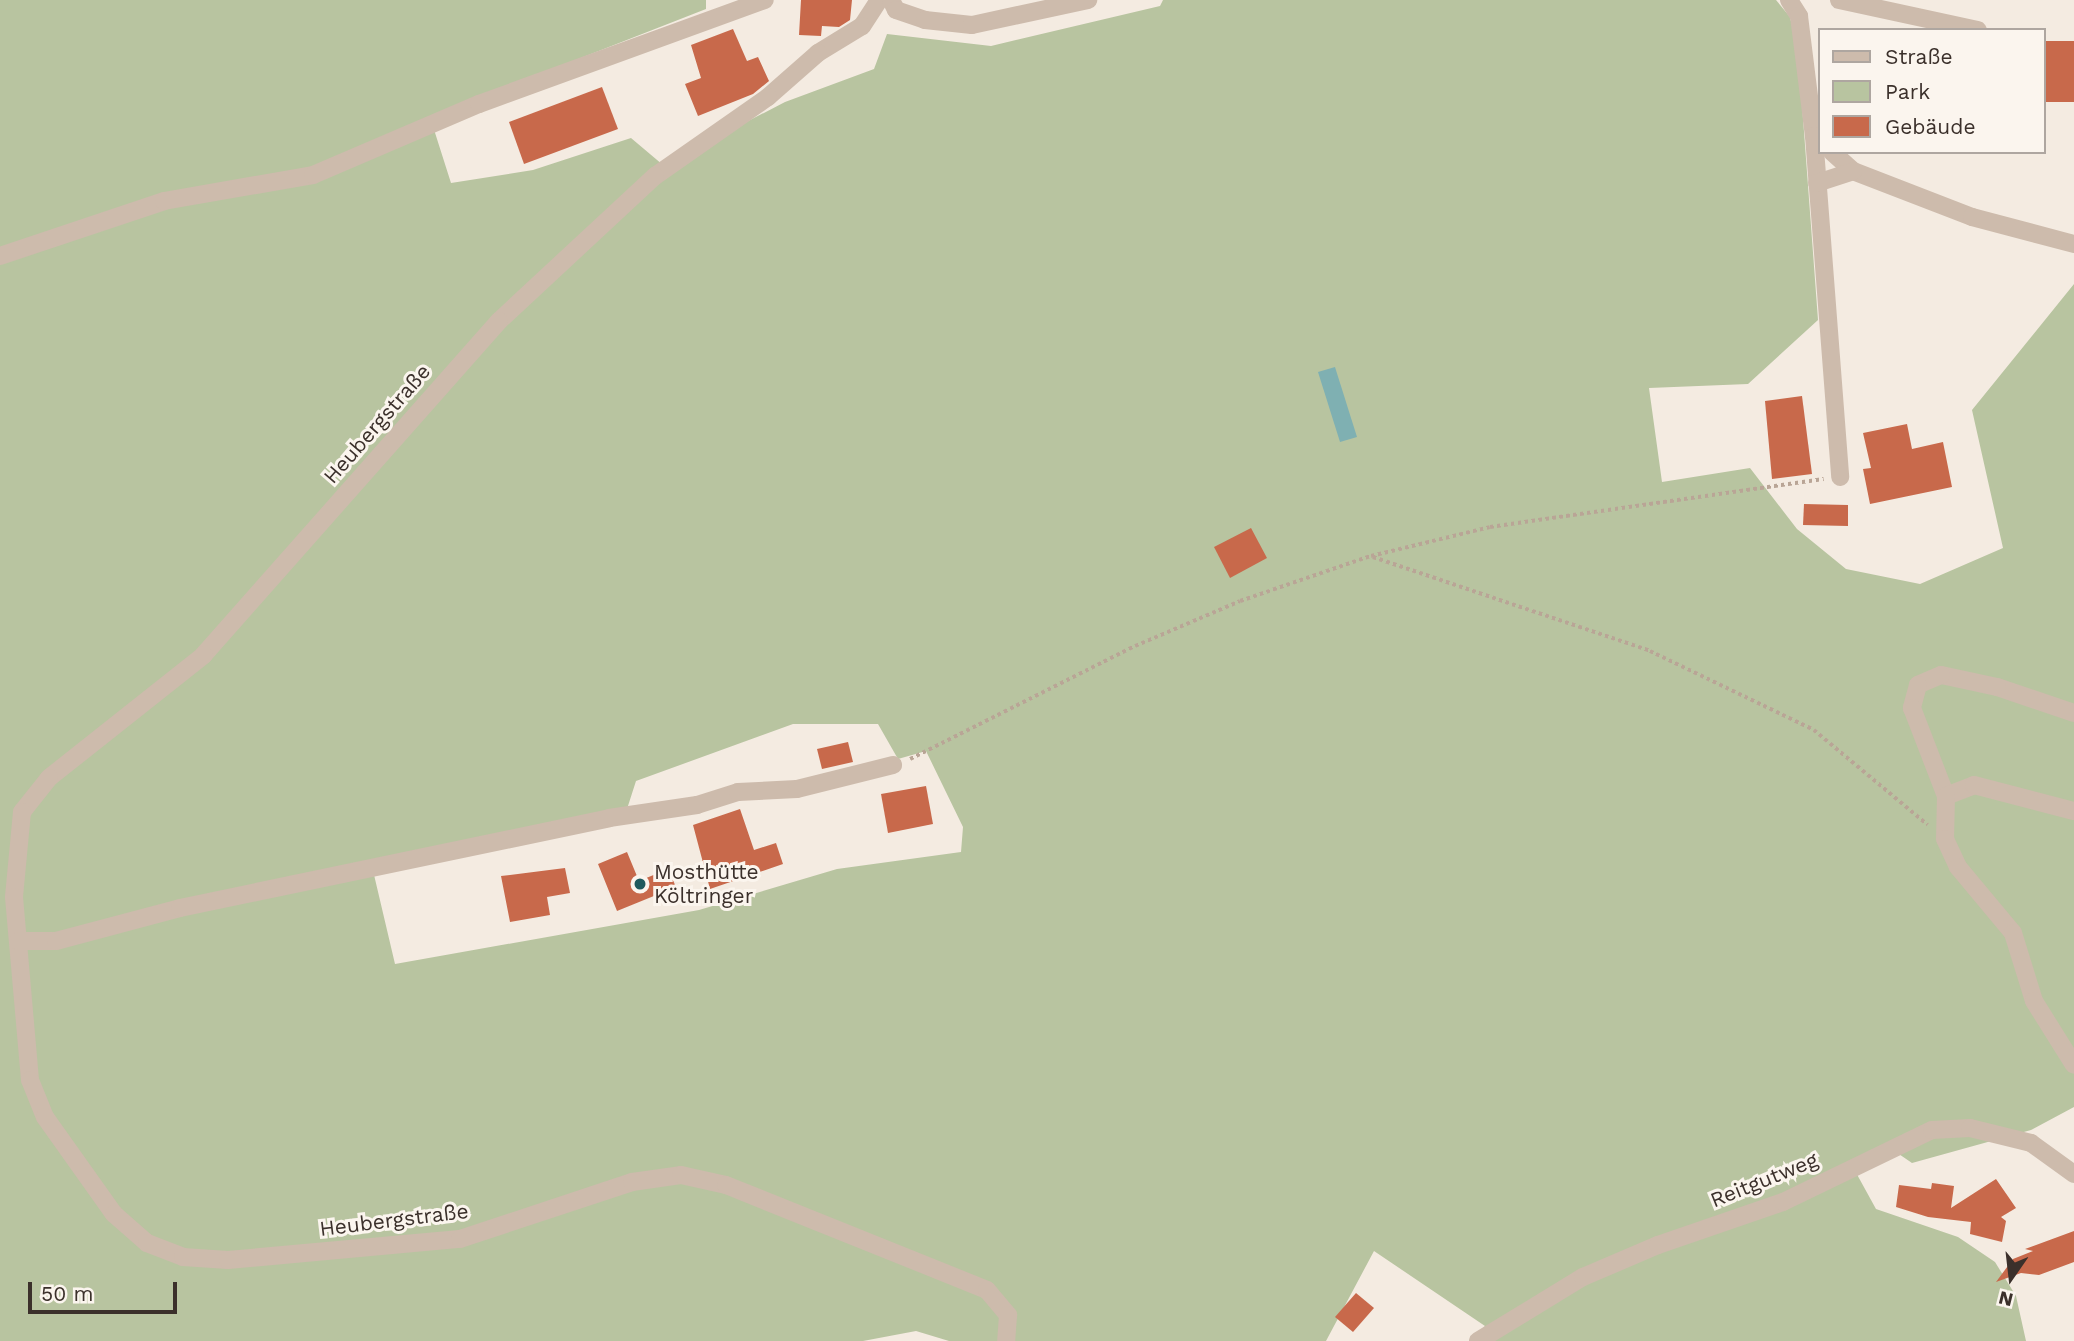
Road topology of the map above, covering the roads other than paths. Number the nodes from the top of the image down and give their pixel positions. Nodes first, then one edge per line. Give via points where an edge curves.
1 (765, 0) edge
2 (879, 0) edge
3 (891, 0) edge
4 (1088, 0) edge
5 (1789, 0) edge
6 (1839, 0) edge
7 (1969, 28) edge
8 (1817, 139) edge
9 (1834, 154) edge
10 (1853, 171) junction
11 (1817, 183) junction
12 (2074, 244) edge
13 (0, 256) edge
14 (1840, 477) road end
15 (2074, 713) edge
16 (893, 765) road end
17 (1947, 796) junction
18 (2074, 811) edge
19 (18, 941) junction
20 (2074, 1065) edge
21 (2074, 1174) edge
22 (1006, 1341) edge
23 (1478, 1341) edge

1 - 13 street via 479,104 313,175 164,201
2 - 19 street, Heubergstraße via 862,26 818,53 768,97 655,176 499,321 204,655 49,778 22,813 14,897
3 - 4 street via 896,10 925,20 972,26
5 - 8 street via 1799,16
6 - 7 street
8 - 11 street
9 - 10 street
10 - 11 street
10 - 12 street via 1972,217
11 - 14 street
15 - 17 street via 1997,687 1941,675 1918,685 1912,708
16 - 19 street via 797,789 738,792 697,805 609,818 247,894 55,942
17 - 18 street via 1974,785
17 - 20 street via 1945,839 1958,867 2013,933 2034,1001
19 - 22 street, Heubergstraße via 30,1080 45,1117 114,1214 146,1243 183,1257 228,1260 460,1239 632,1182 681,1175 726,1185 986,1290 1008,1315
21 - 23 street, Reitgutweg via 2031,1143 1970,1128 1932,1130 1783,1202 1657,1245 1583,1278

